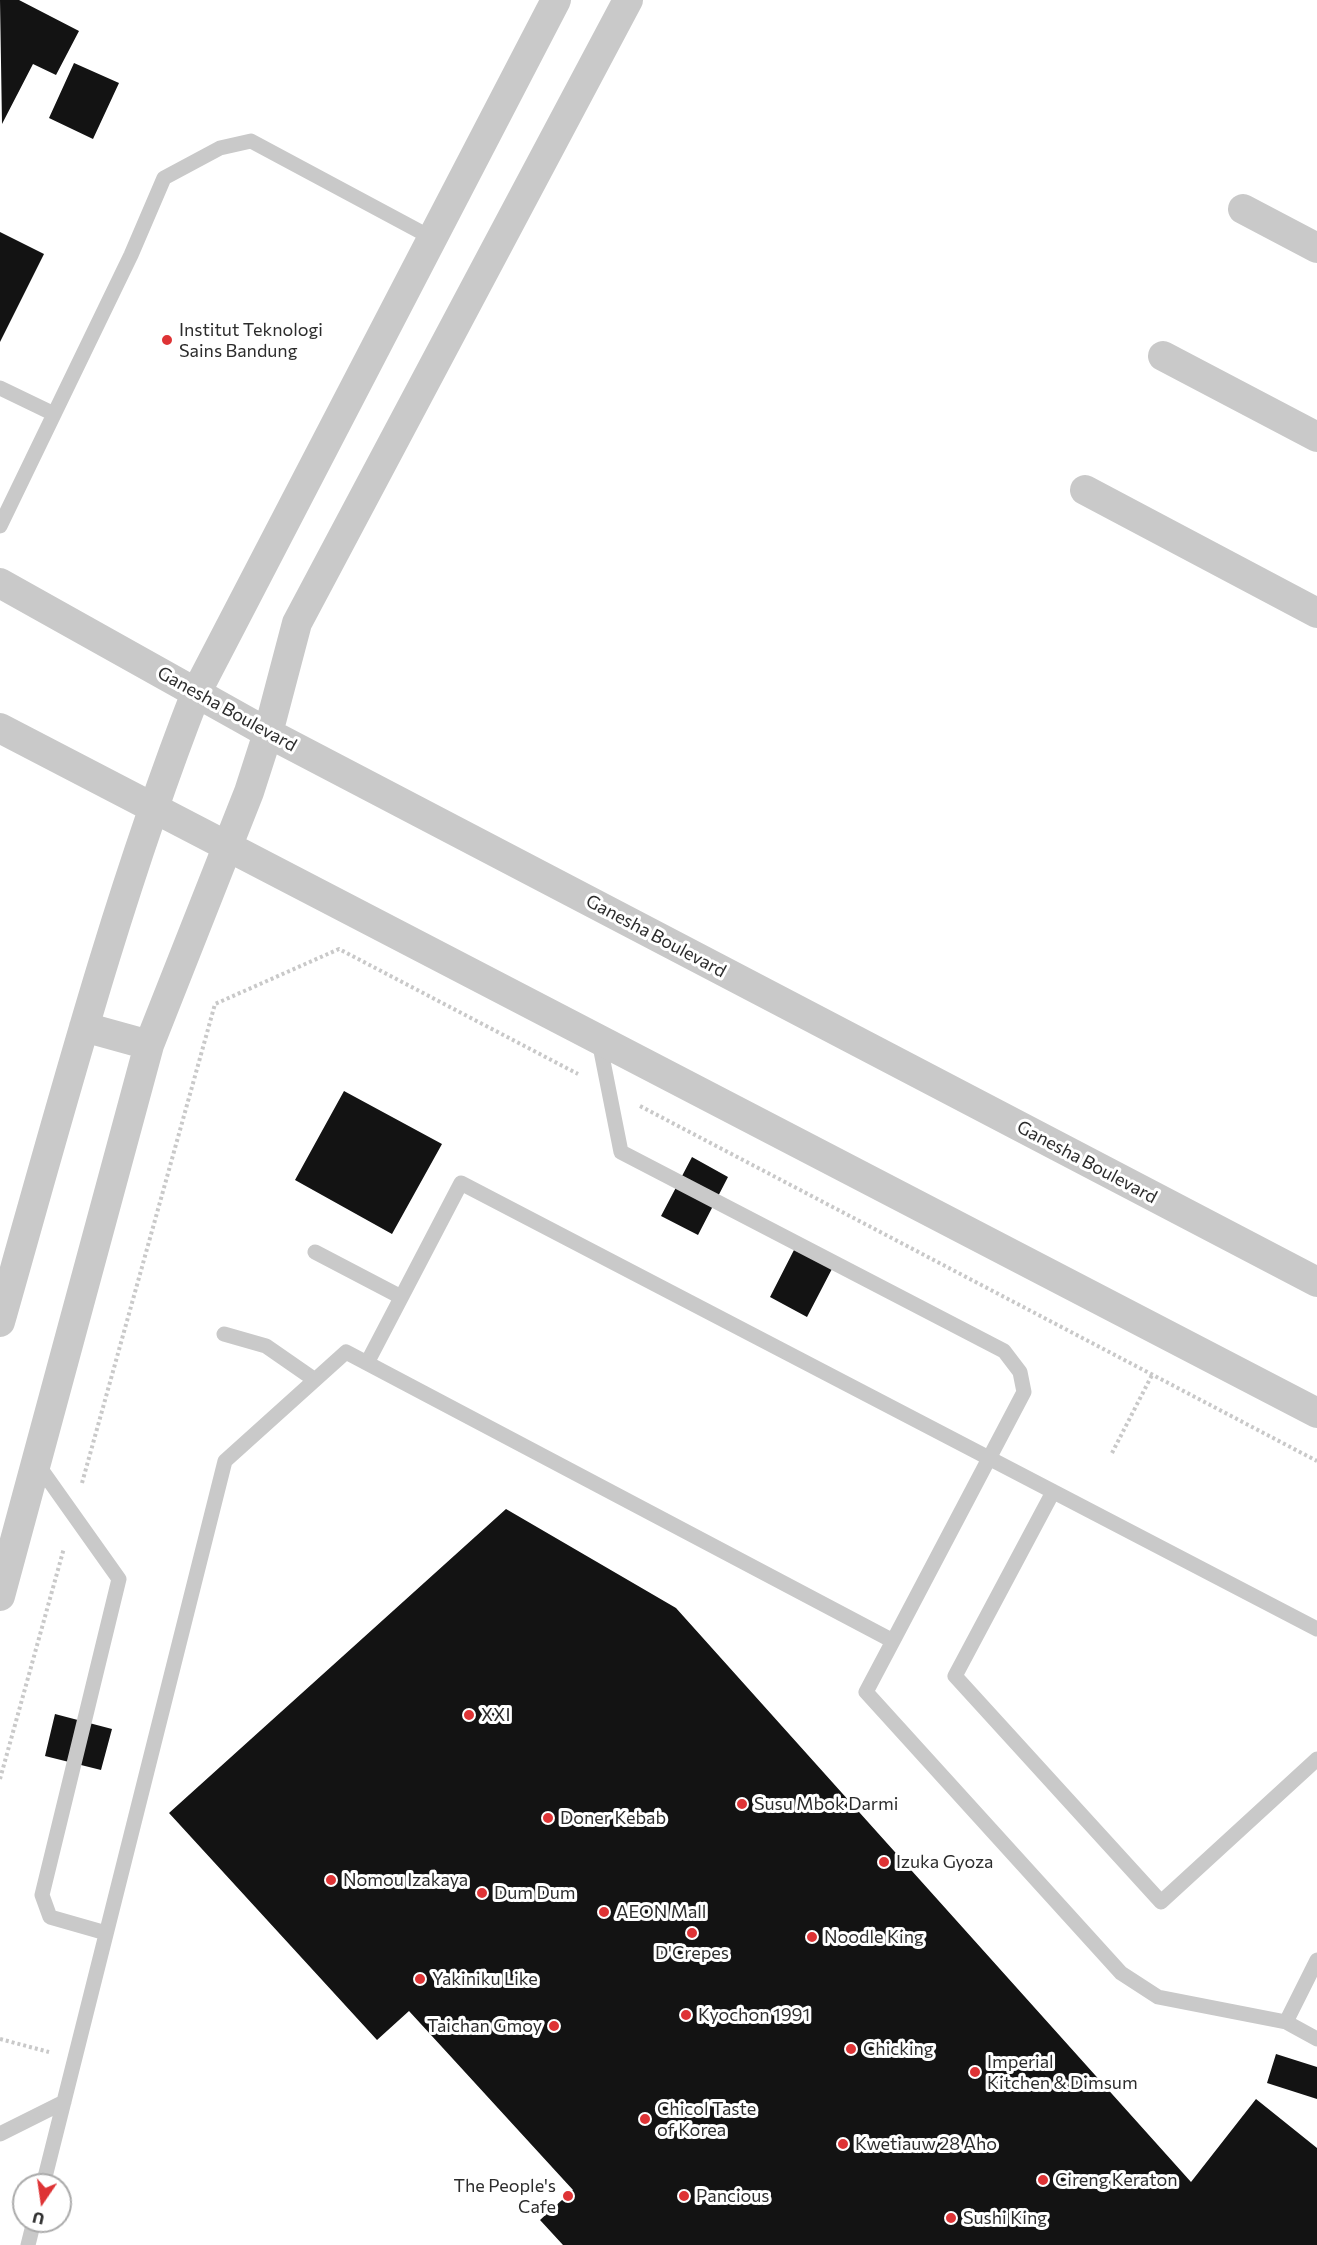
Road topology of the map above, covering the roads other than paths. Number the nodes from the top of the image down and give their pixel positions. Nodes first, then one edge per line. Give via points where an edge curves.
1 (556, 0) edge
2 (628, 0) edge
3 (1243, 209) dead end
4 (432, 238) junction
5 (1317, 248) edge
6 (1163, 356) dead end
7 (0, 387) edge
8 (54, 414) junction
9 (1317, 437) edge
10 (1085, 490) dead end
11 (0, 526) edge
12 (0, 583) edge
13 (1317, 613) edge
14 (196, 693) junction
15 (0, 728) edge
16 (268, 733) junction
17 (152, 808) junction
18 (227, 847) junction
19 (84, 1027) junction
20 (599, 1041) junction
21 (149, 1045) junction
22 (315, 1252) dead end
23 (1317, 1282) edge
24 (401, 1297) junction
25 (0, 1322) edge
26 (224, 1334) dead end
27 (367, 1363) junction
28 (315, 1380) junction
29 (1317, 1413) edge
30 (990, 1459) junction
31 (36, 1461) junction
32 (1053, 1492) junction
33 (0, 1596) edge
34 (1317, 1629) edge
35 (893, 1641) junction
36 (1317, 1759) edge
37 (106, 1933) junction
38 (1317, 1960) edge
39 (1286, 2022) junction
40 (1317, 2039) edge
41 (64, 2102) junction
42 (0, 2134) edge
43 (46, 2173) edge

1 - 4 street
2 - 16 street via 297,623
3 - 5 street
4 - 8 lane via 251,141 220,148 164,178
4 - 14 street
6 - 9 street
7 - 8 lane
8 - 11 lane
10 - 13 street
12 - 14 street, Ganesha Boulevard
14 - 16 street, Ganesha Boulevard
14 - 17 street
15 - 17 street
16 - 18 street
16 - 23 street, Ganesha Boulevard
17 - 18 street
17 - 19 street
18 - 20 street
18 - 21 street
19 - 21 street
19 - 25 street
20 - 29 street
20 - 30 lane via 621,1152 1004,1351 1020,1372 1024,1392
21 - 31 street
22 - 24 lane
24 - 27 lane
24 - 30 lane via 461,1183
26 - 28 lane via 266,1346
27 - 28 lane via 346,1352
27 - 35 lane
28 - 37 lane via 225,1461
30 - 32 lane
30 - 35 lane
31 - 33 street
31 - 37 lane via 119,1579 42,1895 50,1917
32 - 34 lane
32 - 36 lane via 955,1676 1161,1902
35 - 39 lane via 866,1692 1120,1973 1158,1997
37 - 41 lane
38 - 39 lane
39 - 40 lane
41 - 42 lane
41 - 43 lane

